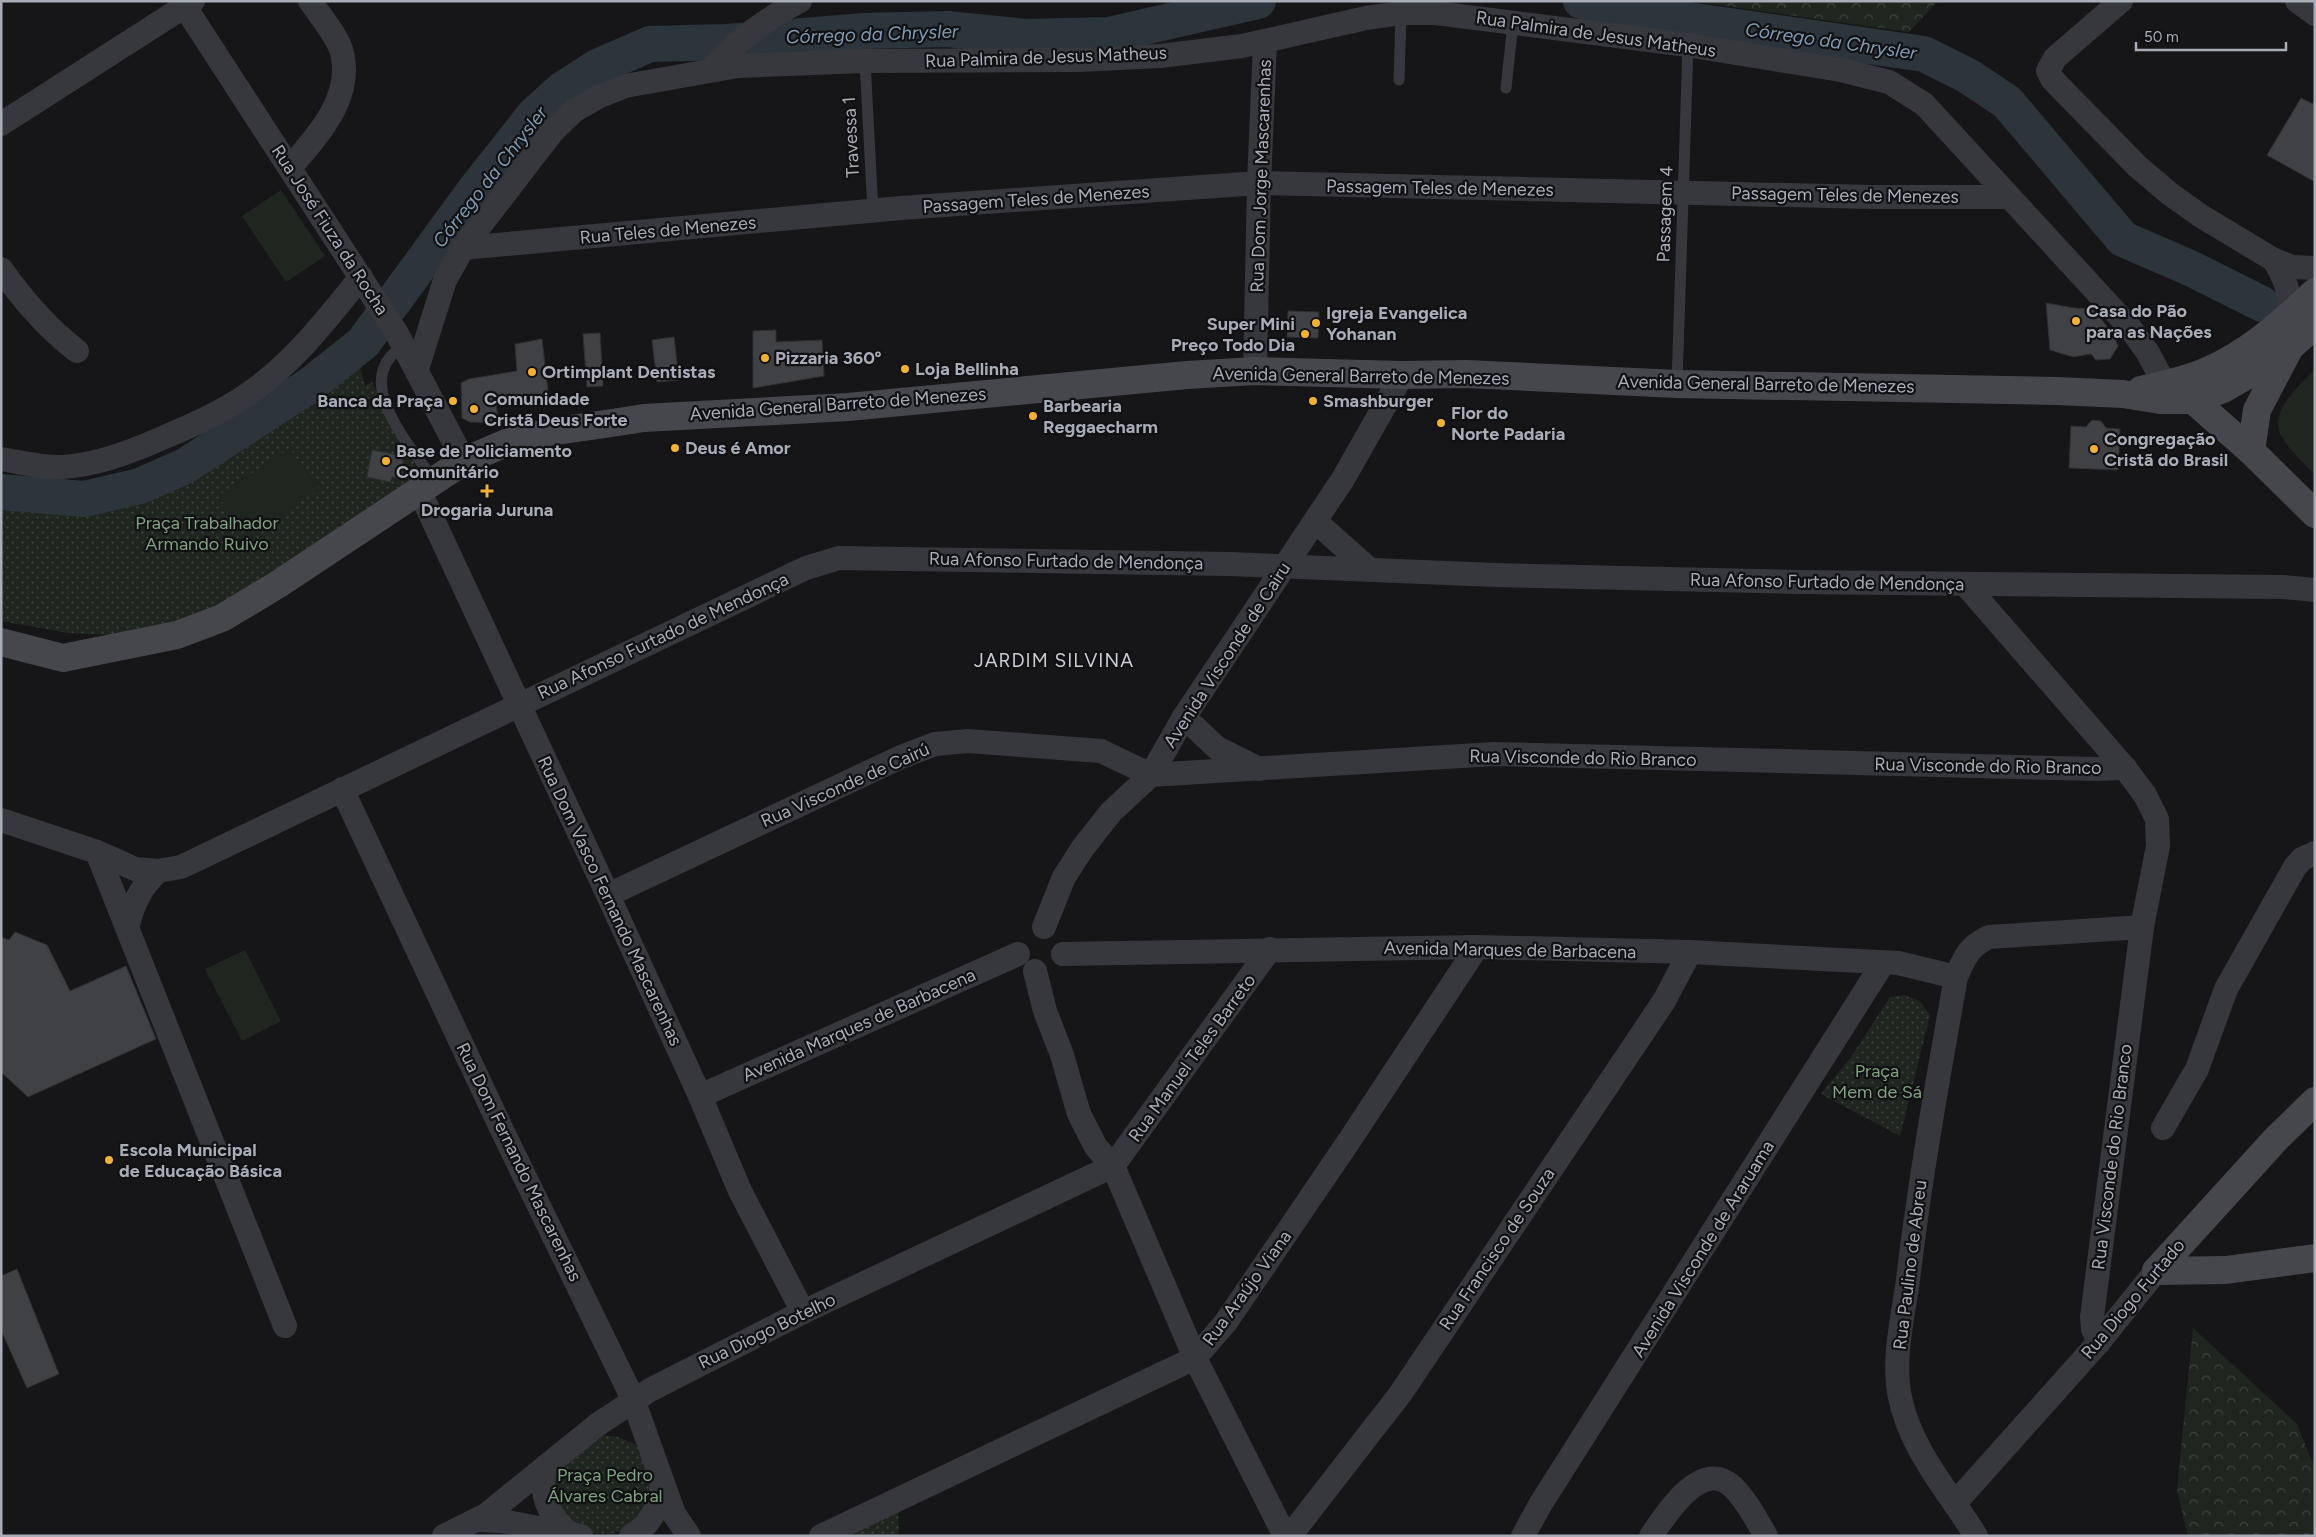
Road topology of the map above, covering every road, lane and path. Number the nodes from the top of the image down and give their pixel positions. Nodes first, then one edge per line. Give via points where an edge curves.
1 (310, 1) edge
2 (800, 1) edge
3 (2121, 1) edge
4 (2297, 1) edge
5 (188, 4) edge
6 (1401, 14) junction
7 (2315, 14) edge
8 (1513, 23) junction
9 (1266, 42) junction
10 (1688, 45) junction
11 (865, 61) junction
12 (710, 70) junction
13 (1399, 80) dead end
14 (1506, 88) dead end
15 (1, 124) edge
16 (290, 168) junction
17 (1259, 182) junction
18 (1683, 193) junction
19 (2009, 197) junction
20 (872, 212) junction
21 (463, 248) junction
22 (2274, 260) junction
23 (2315, 268) edge
24 (1, 269) edge
25 (361, 277) junction
26 (2315, 292) edge
27 (2288, 317) junction
28 (2315, 325) edge
29 (400, 339) junction
30 (2289, 348) junction
31 (77, 351) dead end
32 (417, 369) junction
33 (1255, 371) junction
34 (1402, 375) junction
35 (1677, 384) junction
36 (2165, 385) junction
37 (2123, 394) junction
38 (2193, 400) junction
39 (2251, 451) junction
40 (1, 459) edge
41 (464, 461) junction
42 (426, 485) junction
43 (2315, 514) edge
44 (1314, 521) junction
45 (1284, 567) junction
46 (1370, 570) junction
47 (2315, 571) edge
48 (1965, 584) junction
49 (2284, 587) junction
50 (2315, 590) edge
51 (1, 642) edge
52 (520, 704) junction
53 (1184, 717) junction
54 (2125, 768) junction
55 (1261, 769) junction
56 (1151, 775) junction
57 (342, 789) junction
58 (1, 820) edge
59 (97, 852) junction
60 (2315, 853) edge
61 (158, 871) junction
62 (608, 895) junction
63 (1044, 927) junction
64 (2142, 927) junction
65 (128, 928) junction
66 (1477, 947) junction
67 (1270, 949) junction
68 (1690, 952) junction
69 (1018, 954) junction
70 (1063, 954) junction
71 (1883, 963) junction
72 (1035, 971) junction
73 (1956, 977) junction
74 (700, 1096) junction
75 (2315, 1101) edge
76 (2163, 1128) dead end
77 (1108, 1159) junction
78 (2315, 1258) edge
79 (2156, 1271) junction
80 (803, 1312) junction
81 (285, 1326) dead end
82 (2099, 1342) junction
83 (1195, 1358) junction
84 (633, 1399) junction
85 (597, 1425) junction
86 (651, 1449) junction
87 (546, 1466) junction
88 (662, 1481) junction
89 (1956, 1502) junction
90 (478, 1520) junction
91 (576, 1535) edge
92 (444, 1536) edge
93 (631, 1536) edge
94 (689, 1536) edge
95 (821, 1536) edge
96 (1285, 1536) edge
97 (1290, 1536) edge
98 (1523, 1536) edge
99 (1651, 1536) edge
100 (1766, 1536) edge
101 (1976, 1536) edge

1 - 16 street via 342,52 344,73 339,96 327,124
2 - 12 street via 774,15 726,52
3 - 22 street via 2054,58 2048,71 2052,79 2137,166 2170,194
4 - 7 street
5 - 15 street
5 - 16 street, Rua José Fiuza da Rocha
6 - 8 street, Rua Palmira de Jesus Matheus via 1436,13
6 - 9 street, Rua Palmira de Jesus Matheus via 1366,18
6 - 13 lane
8 - 10 street, Rua Palmira de Jesus Matheus
8 - 14 lane
9 - 11 street, Rua Palmira de Jesus Matheus via 1160,56 1078,60
9 - 17 street, Rua Dom Jorge Mascarenhas
10 - 18 lane, Passagem 4
10 - 19 street, Rua Palmira de Jesus Matheus via 1841,70 1889,82 1924,104
11 - 12 street, Rua Palmira de Jesus Matheus
11 - 20 lane, Travessa 1
12 - 21 street, Rua Palmira de Jesus Matheus via 625,86 576,110 552,131
16 - 25 street, Rua José Fiuza da Rocha
17 - 18 street, Passagem Teles de Menezes
17 - 20 street, Passagem Teles de Menezes
17 - 33 street, Rua Dom Jorge Mascarenhas
18 - 19 street, Passagem Teles de Menezes
18 - 35 lane, Passagem 4
19 - 36 street, Rua Palmira de Jesus Matheus via 2131,329
20 - 21 street, Rua Teles de Menezes
21 - 32 street, Rua Palmira de Jesus Matheus via 445,280
22 - 23 street via 2292,267
22 - 27 street via 2287,287
24 - 31 street via 56,335
25 - 29 street, Rua José Fiuza da Rocha
25 - 40 street via 322,326 280,369 250,393 203,420 126,454 86,464 59,467
26 - 27 main road
27 - 36 main road via 2228,360 2208,371
28 - 30 main road
29 - 32 street, Rua José Fiuza da Rocha
29 - 42 lane via 385,361 381,388 387,408
30 - 38 main road via 2223,389
30 - 39 main road via 2257,410
32 - 41 street, Rua José Fiuza da Rocha
33 - 34 main road, Avenida General Barreto de Menezes
33 - 41 main road, Avenida General Barreto de Menezes via 848,407 644,418 549,432 506,443
34 - 35 main road, Avenida General Barreto de Menezes via 1466,374
34 - 44 street, Avenida Visconde de Cairu via 1343,479
35 - 37 main road, Avenida General Barreto de Menezes via 1934,387
36 - 37 main road
36 - 38 street
37 - 38 main road via 2160,400
38 - 39 main road
39 - 43 main road
41 - 42 main road, Avenida General Barreto de Menezes
42 - 51 main road, Avenida General Barreto de Menezes via 277,585 222,618 177,635 63,658
42 - 52 street, Rua Dom Vasco Fernando Mascarenhas
44 - 45 street, Avenida Visconde de Cairu
44 - 46 street
45 - 46 street, Rua Afonso Furtado de Mendonça
45 - 52 street, Rua Afonso Furtado de Mendonça via 839,558 806,568
45 - 53 street, Avenida Visconde de Cairu
46 - 48 street, Rua Afonso Furtado de Mendonça
47 - 49 street, Rua Afonso Furtado de Mendonça
48 - 49 street, Rua Afonso Furtado de Mendonça
48 - 54 street
49 - 50 street, Rua Afonso Furtado de Mendonça
52 - 57 street, Rua Afonso Furtado de Mendonça
52 - 62 street, Rua Dom Vasco Fernando Mascarenhas
53 - 55 street, Rua Visconde do Rio Branco via 1217,748
53 - 56 street, Avenida Visconde de Cairu
54 - 55 street, Rua Visconde do Rio Branco via 1494,754
54 - 64 street, Rua Visconde do Rio Branco via 2145,795 2157,819 2158,846
55 - 56 street, Rua Visconde do Rio Branco
56 - 62 street, Rua Visconde de Cairú via 1101,750 968,741 935,744
56 - 63 street, Avenida Visconde de Cairu via 1110,812 1082,848 1064,877
57 - 61 street, Rua Afonso Furtado de Mendonça via 210,854
57 - 84 street, Rua Dom Fernando Mascarenhas
58 - 59 street, Rua Afonso Furtado de Mendonça
59 - 61 street, Rua Afonso Furtado de Mendonça via 135,869
59 - 65 street
60 - 76 street via 2302,859 2295,867 2226,989 2197,1069
61 - 65 street via 144,884 136,898
62 - 74 street, Rua Dom Vasco Fernando Mascarenhas
63 - 69 street via 1026,932 1019,941
63 - 70 street via 1061,940
64 - 73 street, Rua Paulino de Abreu via 1989,937 1968,951
64 - 82 street, Rua Visconde do Rio Branco via 2092,1317 2092,1329
65 - 81 street
66 - 67 street, Avenida Marques de Barbacena
66 - 68 street, Avenida Marques de Barbacena
66 - 83 street, Rua Araújo Viana via 1238,1306
67 - 70 street, Avenida Marques de Barbacena
67 - 77 street, Rua Manuel Teles Barreto
68 - 71 street, Avenida Marques de Barbacena
68 - 97 street, Rua Francisco de Souza via 1664,1001 1401,1393
69 - 72 street via 1024,965
69 - 74 street, Avenida Marques de Barbacena
70 - 72 street via 1049,970
71 - 73 street, Avenida Marques de Barbacena via 1898,963
71 - 98 street, Avenida Visconde de Araruama
72 - 77 street via 1070,1086 1092,1118
73 - 89 street, Rua Paulino de Abreu via 1920,1178 1898,1361 1899,1396 1908,1426
74 - 80 street, Rua Dom Vasco Fernando Mascarenhas via 740,1191
75 - 79 main road, Rua Diogo Furtado via 2276,1139
77 - 80 street, Rua Diogo Botelho
77 - 83 street
78 - 79 main road via 2226,1270
79 - 82 street, Rua Diogo Furtado
80 - 84 street, Rua Diogo Botelho
82 - 89 street, Rua Diogo Furtado
83 - 95 street, Rua Araújo Viana
83 - 96 street
84 - 85 street, Rua Diogo Botelho
84 - 86 street, Rua Dom Fernando Mascarenhas
85 - 86 street via 626,1429
85 - 87 street, Rua Diogo Botelho
86 - 88 street, Rua Dom Fernando Mascarenhas
87 - 90 street, Rua Diogo Botelho
87 - 91 street via 543,1484 546,1503 556,1521
88 - 93 street via 656,1510
88 - 94 street, Rua Dom Fernando Mascarenhas via 674,1514
89 - 101 street, Rua Paulino de Abreu
90 - 91 street via 502,1521
90 - 92 street, Rua Diogo Botelho
99 - 100 street via 1686,1491 1711,1479 1732,1486

